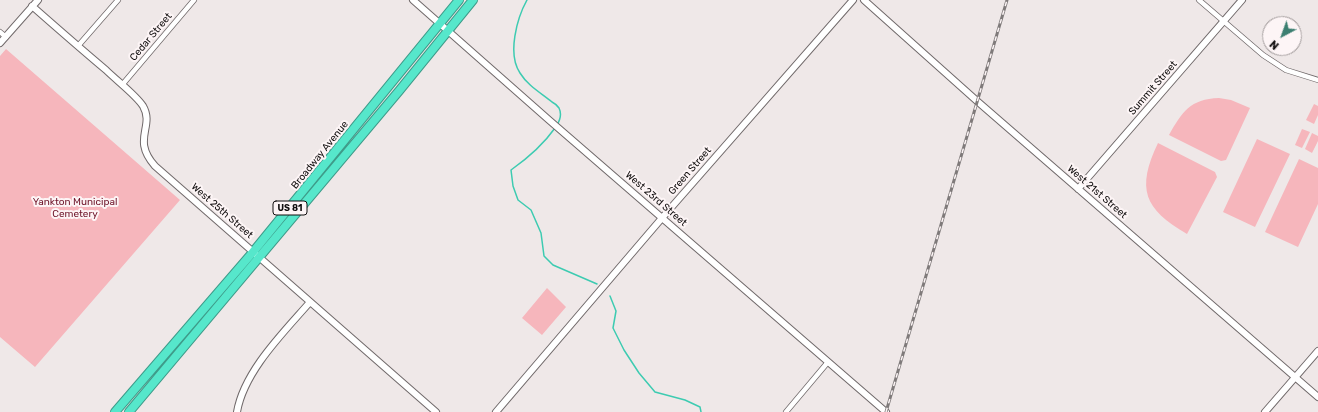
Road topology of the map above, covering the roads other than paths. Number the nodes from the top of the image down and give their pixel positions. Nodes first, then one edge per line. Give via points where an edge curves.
1 (38, 0) edge
2 (118, 0) edge
3 (194, 0) edge
4 (413, 0) edge
5 (459, 0) edge
6 (473, 0) edge
7 (853, 0) edge
8 (864, 0) edge
9 (1199, 0) edge
10 (1242, 0) edge
11 (32, 6) junction
12 (1224, 21) junction
13 (440, 24) junction
14 (449, 31) junction
15 (0, 32) edge
16 (6, 37) junction
17 (0, 43) edge
18 (78, 46) junction
19 (1318, 80) edge
20 (122, 85) junction
21 (1078, 189) junction
22 (662, 218) junction
23 (256, 255) junction
24 (310, 302) junction
25 (1318, 351) edge
26 (828, 362) junction
27 (1295, 377) junction
28 (1318, 397) edge
29 (116, 412) edge
30 (129, 412) edge
31 (238, 412) edge
32 (436, 412) edge
33 (496, 412) edge
34 (786, 412) edge
35 (886, 412) edge
36 (1265, 412) edge

1 - 11 street
2 - 18 street
3 - 20 street, Cedar Street
4 - 13 street, West 23rd Street
5 - 13 highway, Broadway Avenue / US 81
6 - 14 highway, Broadway Avenue / US 81
7 - 22 street, Green Street
8 - 21 street, West 21st Street
9 - 12 street
10 - 12 street, Summit Street
11 - 16 street
11 - 18 street, West 25th Street
12 - 19 street via 1286,70
12 - 21 street, Summit Street
13 - 14 street, West 23rd Street
13 - 23 highway, Broadway Avenue / US 81
14 - 22 street, West 23rd Street
14 - 23 highway, Broadway Avenue / US 81
15 - 16 street
16 - 17 street
18 - 20 street, West 25th Street
20 - 23 street, West 25th Street via 145,110 143,145 150,161
21 - 27 street, West 21st Street
22 - 26 street, West 23rd Street
22 - 33 street, Green Street
23 - 24 street, West 25th Street
23 - 29 highway, Broadway Avenue / US 81
23 - 30 highway, Broadway Avenue / US 81
24 - 31 street via 267,352 252,374 241,398
24 - 32 street, West 25th Street
25 - 27 street
26 - 34 street
26 - 35 street, West 23rd Street
27 - 28 street, West 21st Street
27 - 36 street

